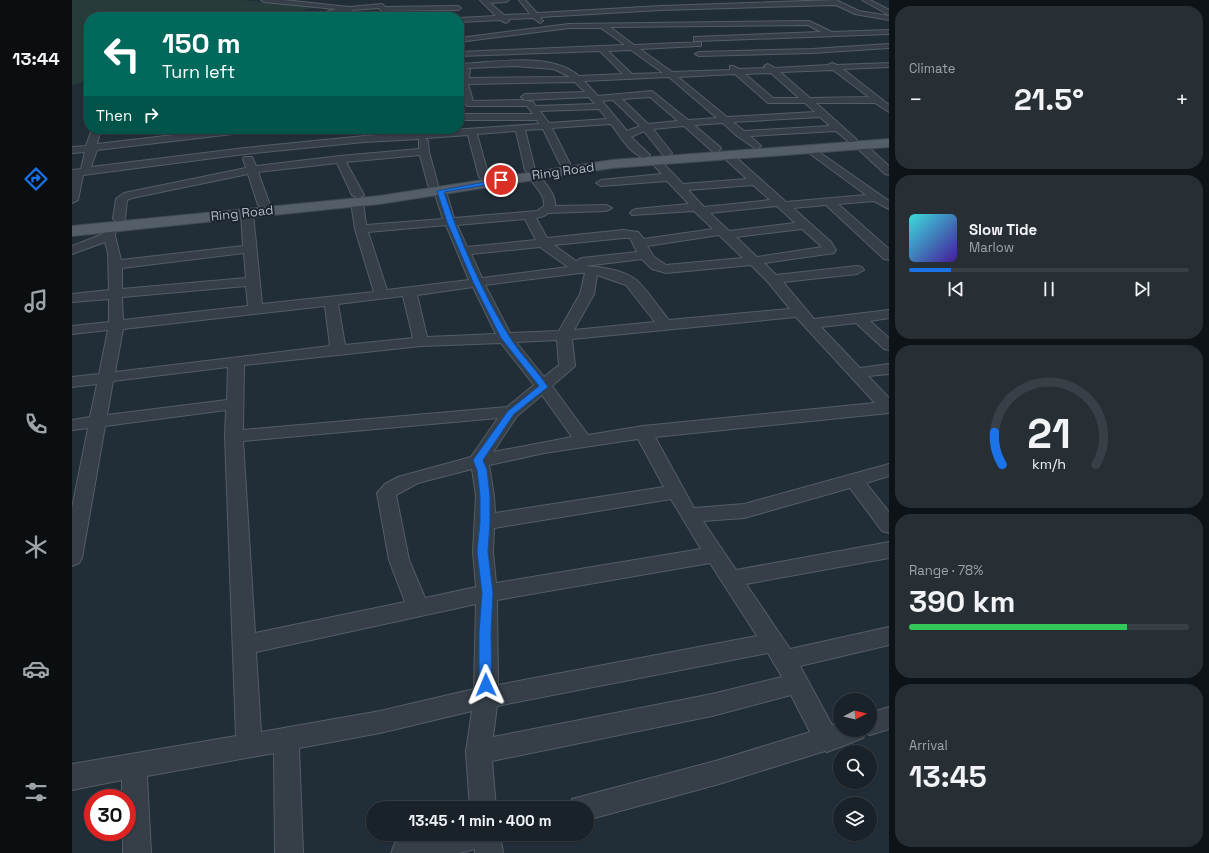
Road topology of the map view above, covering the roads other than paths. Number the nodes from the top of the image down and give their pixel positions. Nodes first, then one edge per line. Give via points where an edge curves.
1 (264, 0) edge
2 (449, 0) edge
3 (506, 0) edge
4 (522, 0) edge
5 (772, 0) edge
6 (866, 0) edge
7 (484, 1) edge
8 (652, 1) edge
9 (883, 1) dead end
10 (625, 2) dead end
11 (834, 2) edge
12 (363, 3) edge
13 (744, 3) edge
14 (300, 4) junction
15 (383, 5) edge
16 (536, 6) dead end
17 (552, 6) dead end
18 (779, 6) junction
19 (517, 7) dead end
20 (528, 7) junction
21 (347, 8) junction
22 (402, 9) junction
23 (663, 9) junction
24 (460, 10) junction
25 (637, 10) junction
26 (850, 10) junction
27 (332, 12) edge
28 (350, 12) edge
29 (421, 12) edge
30 (449, 12) edge
31 (815, 12) dead end
32 (753, 13) dead end
33 (464, 14) edge
34 (560, 14) junction
35 (536, 15) junction
36 (501, 17) junction
37 (888, 17) edge
38 (469, 19) junction
39 (464, 20) edge
40 (649, 24) junction
41 (683, 24) junction
42 (705, 24) junction
43 (800, 24) junction
44 (602, 25) junction
45 (630, 25) junction
46 (569, 26) junction
47 (840, 27) dead end
48 (543, 28) junction
49 (889, 32) edge
50 (520, 33) junction
51 (660, 34) dead end
52 (853, 34) junction
53 (616, 35) junction
54 (628, 35) dead end
55 (832, 35) junction
56 (492, 36) junction
57 (791, 36) junction
58 (745, 37) junction
59 (548, 38) dead end
60 (694, 38) junction
61 (719, 38) junction
62 (464, 39) edge
63 (646, 41) junction
64 (889, 46) edge
65 (632, 47) junction
66 (878, 47) junction
67 (602, 49) junction
68 (538, 51) junction
69 (812, 51) junction
70 (490, 52) junction
71 (889, 53) edge
72 (464, 54) edge
73 (717, 54) junction
74 (696, 55) junction
75 (762, 56) junction
76 (574, 57) junction
77 (662, 57) dead end
78 (648, 58) junction
79 (822, 58) junction
80 (838, 58) dead end
81 (724, 61) junction
82 (497, 65) junction
83 (889, 65) edge
84 (464, 66) edge
85 (551, 66) junction
86 (876, 66) junction
87 (834, 67) junction
88 (773, 70) junction
89 (738, 72) junction
90 (889, 74) edge
91 (671, 75) junction
92 (633, 76) junction
93 (464, 78) edge
94 (576, 79) junction
95 (544, 80) junction
96 (504, 81) junction
97 (515, 81) junction
98 (465, 93) edge
99 (650, 94) junction
100 (615, 97) junction
101 (595, 99) junction
102 (526, 100) junction
103 (807, 100) junction
104 (878, 100) junction
105 (771, 101) junction
106 (889, 109) edge
107 (823, 114) junction
108 (464, 116) edge
109 (767, 117) junction
110 (724, 120) junction
111 (614, 121) junction
112 (686, 124) junction
113 (546, 126) junction
114 (646, 127) junction
115 (839, 128) junction
116 (520, 129) junction
117 (464, 132) edge
118 (472, 132) junction
119 (94, 134) edge
120 (363, 134) edge
121 (412, 134) edge
122 (422, 134) edge
123 (740, 134) junction
124 (624, 136) junction
125 (889, 137) edge
126 (364, 139) junction
127 (250, 140) edge
128 (856, 142) junction
129 (889, 142) edge
130 (756, 146) junction
131 (92, 148) junction
132 (809, 148) junction
133 (72, 150) edge
134 (424, 152) junction
135 (721, 152) junction
136 (667, 153) junction
137 (127, 154) junction
138 (370, 156) junction
139 (649, 157) junction
140 (340, 159) junction
141 (565, 164) junction
142 (252, 170) junction
143 (78, 172) edge
144 (531, 172) junction
145 (889, 172) edge
146 (484, 177) junction
147 (670, 177) junction
148 (756, 181) junction
149 (601, 182) dead end
150 (73, 186) edge
151 (437, 188) junction
152 (680, 188) junction
153 (358, 199) junction
154 (72, 200) edge
155 (828, 201) junction
156 (884, 201) edge
157 (781, 204) junction
158 (264, 205) junction
159 (606, 208) dead end
160 (699, 209) junction
161 (545, 210) junction
162 (247, 213) junction
163 (636, 213) dead end
164 (529, 216) junction
165 (450, 222) junction
166 (72, 224) edge
167 (805, 225) junction
168 (112, 227) junction
169 (361, 229) junction
170 (72, 231) edge
171 (724, 233) junction
172 (640, 242) junction
173 (544, 243) junction
174 (250, 249) junction
175 (72, 250) edge
176 (464, 251) junction
177 (646, 255) junction
178 (889, 256) edge
179 (753, 261) junction
180 (115, 266) junction
181 (581, 267) junction
182 (856, 270) dead end
183 (773, 279) junction
184 (253, 282) junction
185 (477, 282) junction
186 (409, 291) junction
187 (116, 293) junction
188 (382, 295) junction
189 (72, 298) edge
190 (331, 301) junction
191 (255, 309) junction
192 (800, 312) junction
193 (889, 314) edge
194 (859, 318) junction
195 (810, 324) junction
196 (116, 325) junction
197 (665, 325) junction
198 (72, 330) edge
199 (564, 335) junction
200 (505, 338) junction
201 (421, 342) junction
202 (889, 346) edge
203 (338, 350) junction
204 (236, 361) junction
205 (889, 369) edge
206 (856, 373) junction
207 (106, 378) junction
208 (72, 382) edge
209 (544, 387) junction
210 (234, 404) junction
211 (889, 408) edge
212 (511, 412) junction
213 (98, 421) junction
214 (72, 425) edge
215 (644, 432) junction
216 (234, 436) junction
217 (584, 441) junction
218 (478, 460) junction
219 (889, 470) edge
220 (853, 479) junction
221 (79, 490) edge
222 (675, 492) junction
223 (689, 516) junction
224 (485, 522) junction
225 (889, 526) edge
226 (74, 538) edge
227 (889, 550) edge
228 (714, 555) junction
229 (72, 558) edge
230 (732, 579) junction
231 (487, 593) junction
232 (418, 608) junction
233 (889, 636) edge
234 (245, 645) junction
235 (779, 651) junction
236 (797, 683) junction
237 (486, 698) junction
238 (889, 718) edge
239 (877, 722) edge
240 (835, 737) edge
241 (286, 739) junction
242 (827, 740) junction
243 (249, 746) junction
244 (479, 752) junction
245 (134, 766) junction
246 (72, 777) edge
247 (482, 801) edge
248 (594, 805) edge
249 (452, 841) edge
250 (487, 841) edge
251 (137, 853) edge
252 (289, 853) edge
253 (405, 853) edge
254 (489, 853) edge

1 - 14 street
2 - 24 street
3 - 7 street
4 - 20 street
5 - 18 street
6 - 9 street
6 - 37 street
7 - 36 street
8 - 23 street
10 - 25 street
11 - 18 street
11 - 26 street
12 - 14 street
12 - 15 street
12 - 21 street
13 - 18 street
13 - 23 street
13 - 32 street
14 - 21 street
15 - 22 street
16 - 20 street
17 - 34 street
18 - 43 street
19 - 20 street
20 - 35 street
21 - 27 street
21 - 28 street
22 - 24 street
22 - 29 street
23 - 25 street
23 - 41 street
24 - 30 street
25 - 34 street
26 - 31 street
26 - 37 street via 860,14
33 - 38 street
34 - 35 street
34 - 46 street
35 - 36 street
35 - 48 street
36 - 38 street
36 - 50 street
38 - 39 street
38 - 56 street via 475,25 482,26
40 - 41 street
40 - 45 street
40 - 51 street
41 - 42 street
41 - 60 street
42 - 43 street
42 - 61 street
43 - 55 street via 812,24
44 - 45 street
44 - 46 street
44 - 53 street
45 - 63 street
46 - 48 street
47 - 52 street
48 - 50 street
48 - 59 street
49 - 52 street
50 - 56 street
50 - 68 street
52 - 55 street
53 - 54 street
53 - 65 street
55 - 57 street
56 - 62 street
57 - 58 street
57 - 69 street
58 - 61 street
58 - 75 street
60 - 61 street
60 - 63 street
60 - 74 street via 701,50
63 - 65 street
64 - 66 street
65 - 67 street
65 - 78 street
66 - 69 street
66 - 71 street
67 - 76 street
67 - 92 street
68 - 70 street
68 - 76 street
68 - 85 street
69 - 75 street
69 - 79 street
70 - 72 street
70 - 82 street
73 - 74 street
73 - 75 street via 752,53
73 - 81 street
74 - 81 street via 700,61
75 - 79 street
75 - 88 street
76 - 85 street
77 - 78 street
78 - 91 street
79 - 80 street
79 - 87 street
81 - 89 street
82 - 84 street
82 - 85 street
82 - 96 street
83 - 86 street
85 - 94 street via 567,71
86 - 87 street
86 - 90 street
87 - 88 street
87 - 104 street
88 - 89 street
88 - 103 street
89 - 91 street via 697,71
89 - 105 street
91 - 92 street
91 - 110 street
92 - 94 street
92 - 99 street
93 - 96 street
94 - 95 street
94 - 101 street
95 - 97 street
95 - 102 street via 529,84
96 - 97 street
97 - 102 street
98 - 102 street via 470,104
99 - 100 street
99 - 112 street
100 - 101 street
100 - 114 street
101 - 102 street
101 - 102 street
101 - 111 street
102 - 108 street
102 - 113 street
103 - 104 street
103 - 105 street
103 - 107 street
104 - 106 street
105 - 109 street via 757,105
107 - 109 street
107 - 115 street
109 - 110 street
110 - 112 street
110 - 123 street
111 - 113 street
111 - 124 street
112 - 114 street
112 - 135 street
113 - 116 street
113 - 141 street
114 - 124 street
114 - 136 street
115 - 123 street
115 - 128 street
116 - 118 street
116 - 144 street
117 - 118 street
118 - 146 street
119 - 131 street
120 - 126 street
121 - 126 street
122 - 134 street
123 - 130 street
124 - 139 street via 633,147
125 - 128 main road, Ring Road
126 - 127 street
126 - 138 street
127 - 137 street
127 - 137 street
127 - 142 street
128 - 129 main road, Ring Road
128 - 130 main road, Ring Road
128 - 132 main road, Ring Road
128 - 145 street
130 - 135 main road, Ring Road
131 - 133 street
131 - 137 street
131 - 143 street
132 - 135 main road, Ring Road
132 - 156 street
134 - 138 street
134 - 151 street
135 - 136 main road, Ring Road
135 - 139 main road, Ring Road
135 - 148 street
136 - 139 main road, Ring Road
137 - 143 street
138 - 140 street
139 - 141 main road, Ring Road
139 - 144 main road, Ring Road
139 - 147 street
140 - 142 street
140 - 153 street
141 - 144 main road, Ring Road
142 - 158 street
142 - 168 street via 124,196
143 - 150 street
144 - 146 main road, Ring Road
144 - 151 main road, Ring Road
144 - 161 street via 550,202
146 - 151 main road, Ring Road
147 - 149 street
147 - 152 street
148 - 152 street
148 - 157 street
150 - 154 street
151 - 153 main road, Ring Road
151 - 165 street
152 - 160 street
153 - 158 main road, Ring Road
153 - 162 main road, Ring Road
153 - 169 street
155 - 156 street
155 - 157 street
155 - 178 street
157 - 160 street
157 - 167 street
158 - 168 main road, Ring Road
159 - 161 street
160 - 163 street
160 - 171 street
161 - 164 street
162 - 168 main road, Ring Road
162 - 174 street
164 - 165 street
164 - 173 street
165 - 169 street
165 - 176 street
166 - 168 main road, Ring Road
167 - 171 street
167 - 179 street via 830,250
168 - 170 main road, Ring Road
168 - 175 street
168 - 180 street
169 - 188 street
171 - 172 street
171 - 179 street
172 - 173 street via 634,235 623,234
172 - 177 street
173 - 176 street
173 - 181 street
174 - 180 street
174 - 184 street
176 - 185 street
177 - 179 street via 658,268 666,269
177 - 181 street
179 - 183 street
180 - 187 street
181 - 185 street
181 - 197 street via 606,272 631,282
181 - 199 street via 587,294
182 - 183 street
183 - 192 street
184 - 187 street
184 - 191 street
185 - 186 street
185 - 200 street
186 - 188 street
186 - 201 street
187 - 189 street
187 - 196 street
188 - 190 street
190 - 191 street
190 - 203 street
191 - 196 street
192 - 195 street
192 - 197 street
193 - 194 street
194 - 195 street
194 - 202 street
195 - 206 street
196 - 198 street
196 - 207 street
197 - 199 street
199 - 200 street
199 - 209 street via 567,366
200 - 201 street
200 - 209 street
201 - 203 street
203 - 204 street
204 - 207 street
204 - 210 street
205 - 206 street
206 - 211 street
207 - 208 street
207 - 213 street
209 - 212 street
209 - 217 street
210 - 213 street
210 - 216 street
211 - 215 street
212 - 216 street
212 - 218 street
213 - 214 street
213 - 221 street
215 - 217 street
215 - 222 street
216 - 234 street
217 - 218 street
218 - 224 street via 482,470
218 - 232 street via 404,481 386,493 400,560
219 - 220 street
220 - 223 street via 744,511
220 - 225 street
221 - 226 street
222 - 223 street
222 - 224 street
223 - 228 street
224 - 231 street via 483,552
226 - 229 street
227 - 230 street
228 - 230 street
228 - 231 street
230 - 235 street
231 - 232 street
231 - 237 street
232 - 234 street
233 - 235 street
234 - 243 street
235 - 236 street
235 - 237 street
236 - 242 street
236 - 244 street via 704,706
237 - 241 street via 380,722
237 - 244 street
238 - 239 street
240 - 242 street
241 - 243 street
241 - 252 street
242 - 248 street
243 - 245 street
244 - 247 street
245 - 246 street
245 - 251 street
249 - 253 street
250 - 254 street

